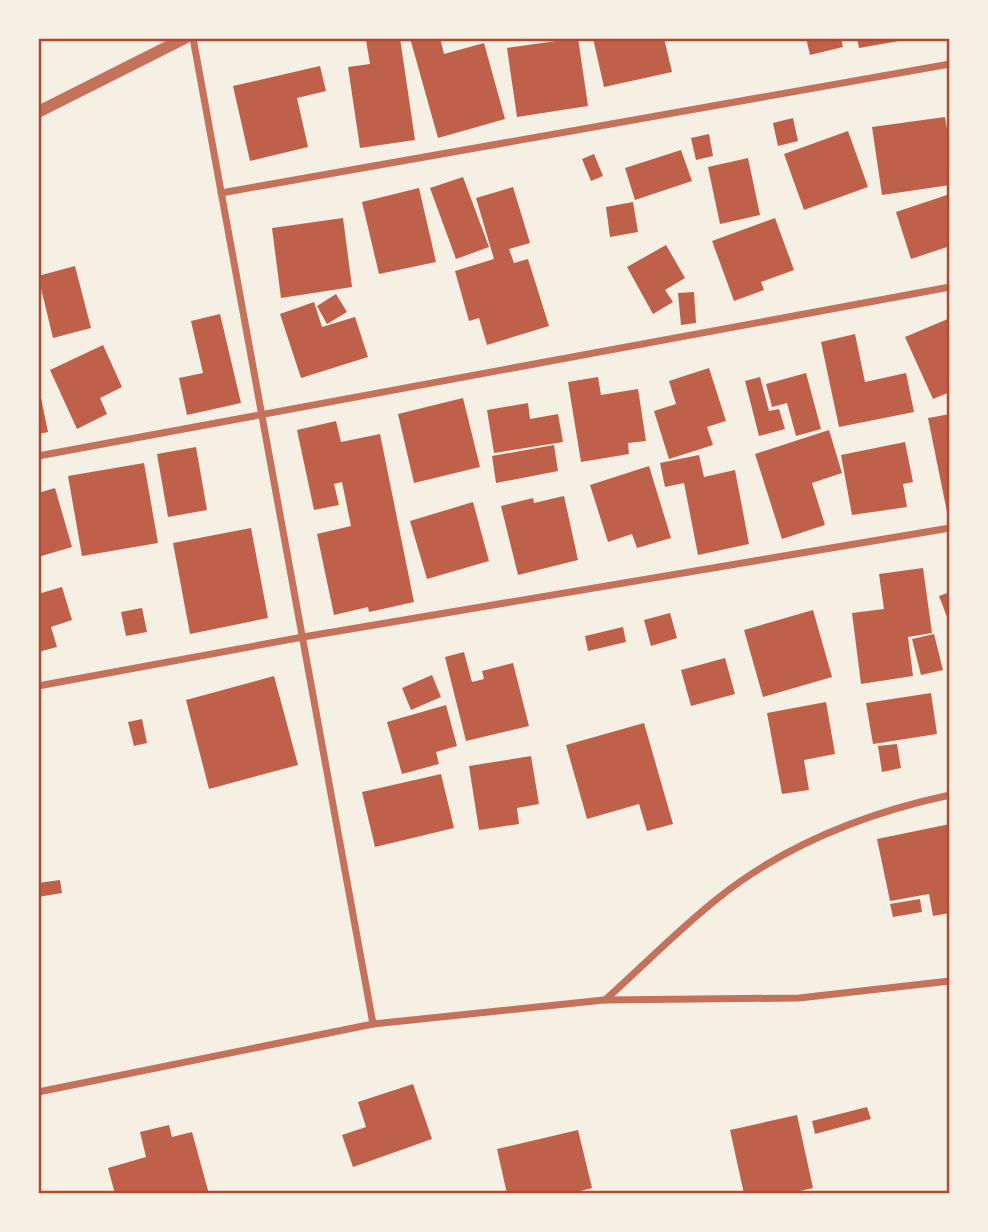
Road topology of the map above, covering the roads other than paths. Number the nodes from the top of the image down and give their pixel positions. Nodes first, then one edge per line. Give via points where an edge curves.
1 (185, 38) edge
2 (193, 38) edge
3 (950, 64) edge
4 (38, 111) edge
5 (221, 193) junction
6 (950, 287) edge
7 (262, 416) junction
8 (38, 456) edge
9 (950, 527) edge
10 (303, 637) junction
11 (38, 686) edge
12 (950, 795) edge
13 (950, 981) edge
14 (604, 1000) junction
15 (373, 1024) junction
16 (38, 1092) edge

1 - 4 street
2 - 5 street
3 - 5 street
5 - 7 street
6 - 7 street
7 - 8 street
7 - 10 street
9 - 10 street
10 - 11 street
10 - 15 street
12 - 14 street via 892,808 808,841 718,898
13 - 14 street via 799,998
14 - 15 street
15 - 16 street

